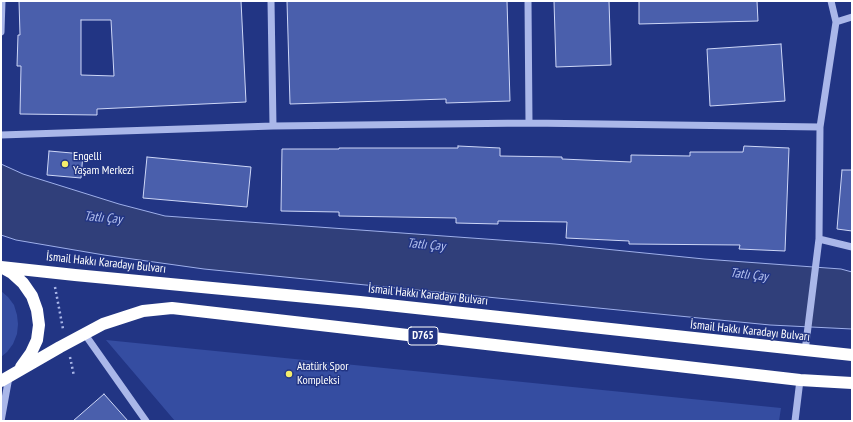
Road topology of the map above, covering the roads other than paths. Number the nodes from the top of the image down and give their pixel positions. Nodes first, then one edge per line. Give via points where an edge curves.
1 (2, 1) edge
2 (271, 1) edge
3 (528, 1) edge
4 (831, 1) edge
5 (852, 17) edge
6 (836, 22) junction
7 (1, 32) edge
8 (529, 123) junction
9 (273, 126) junction
10 (820, 127) junction
11 (1, 135) edge
12 (819, 239) junction
13 (852, 247) edge
14 (1, 267) edge
15 (84, 333) junction
16 (805, 351) junction
17 (852, 355) edge
18 (5, 379) edge
19 (800, 380) junction
20 (852, 383) edge
21 (1, 421) edge
22 (146, 421) edge
23 (795, 421) edge

1 - 7 street
2 - 9 street
3 - 8 street
4 - 6 street
5 - 6 street
6 - 10 street
8 - 9 street
8 - 10 street
9 - 11 street
10 - 12 street
12 - 13 street
12 - 16 street
14 - 16 highway, İsmail Hakkı Karadayı Bulvarı / D765 via 368,303
14 - 18 highway via 23,283 32,296 39,325 37,340 23,366
15 - 18 highway, D765
15 - 19 highway, D765 via 123,316 172,308
15 - 22 street
16 - 17 highway, İsmail Hakkı Karadayı Bulvarı / D765
18 - 21 street
19 - 20 highway, D765
19 - 23 street

